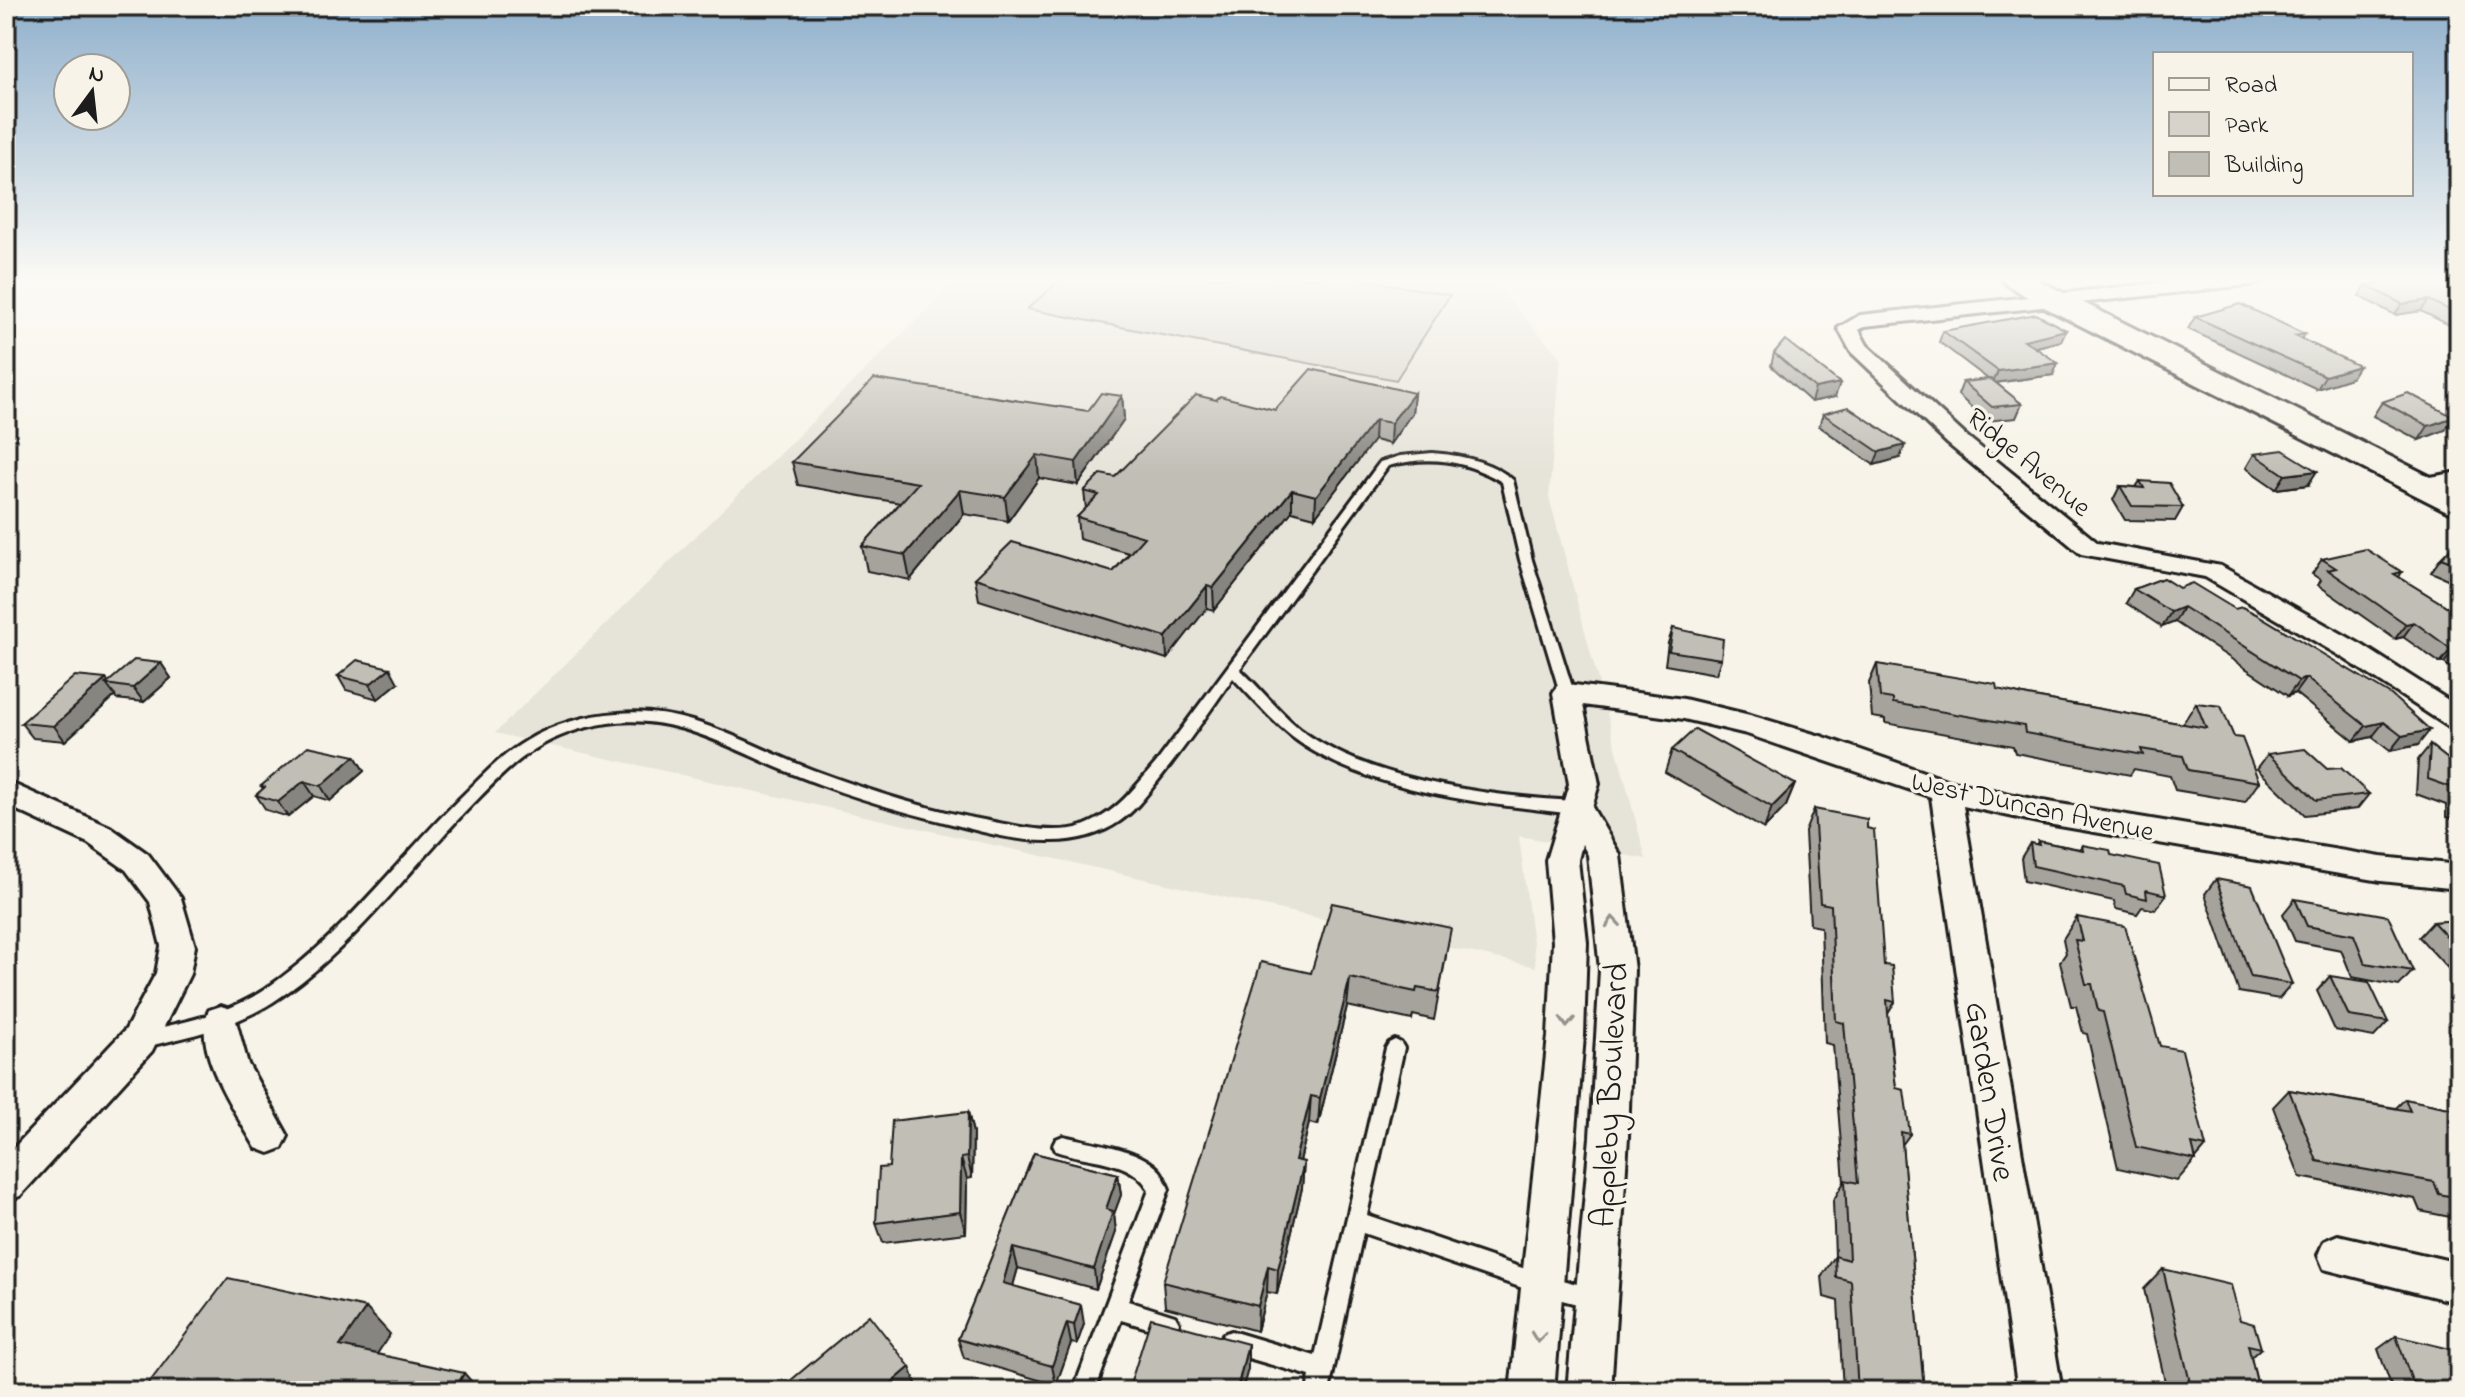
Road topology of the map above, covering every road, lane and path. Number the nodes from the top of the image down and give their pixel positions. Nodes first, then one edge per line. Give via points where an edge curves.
1 (1856, 343) edge
2 (2138, 343) edge
3 (2459, 479) edge
4 (2421, 485) junction
5 (2459, 504) edge
6 (1232, 669) junction
7 (1567, 693) junction
8 (2459, 720) edge
9 (1945, 791) junction
10 (6, 792) edge
11 (1577, 807) junction
12 (2459, 877) edge
13 (221, 1021) junction
14 (139, 1040) junction
15 (1395, 1048) dead end
16 (269, 1136) dead end
17 (1063, 1145) dead end
18 (6, 1183) edge
19 (1356, 1221) junction
20 (2338, 1255) dead end
21 (2459, 1283) edge
22 (1543, 1285) junction
23 (1596, 1300) junction
24 (1115, 1308) junction
25 (1323, 1369) junction
26 (1084, 1391) edge
27 (1318, 1391) edge
28 (1532, 1391) edge
29 (1589, 1391) edge
30 (2040, 1391) edge

1 - 8 street, Ridge Avenue via 1956,439 2090,549 2212,571
2 - 4 main road
3 - 4 street
4 - 5 main road
6 - 7 lane via 1384,464 1410,456 1442,457 1486,466 1507,480
6 - 11 lane via 1298,735 1347,763 1532,807
6 - 13 lane via 1134,798 1109,821 1077,834 1034,834 909,807 832,784 685,721 595,720 532,744 505,763 306,968 268,997
7 - 9 street, West Duncan Avenue via 1684,709 1750,725
7 - 11 street, Appleby Boulevard via 1584,784
9 - 12 street, West Duncan Avenue via 2192,839
9 - 30 street, Garden Drive
10 - 14 street via 99,835 137,862 165,898 178,946 173,974
11 -> 22 street, Appleby Boulevard via 1562,860 1570,942 1566,1036
23 -> 11 street, Appleby Boulevard via 1617,970 1604,855
13 - 14 lane
13 - 16 street via 230,1067
14 - 18 street
15 - 19 lane
17 - 24 lane via 1135,1164 1156,1179 1159,1189
19 - 22 lane
19 - 25 lane
20 - 21 street
22 - 23 lane
22 -> 28 street, Appleby Boulevard
23 - 29 street, Appleby Boulevard
24 - 25 lane
24 - 26 lane
25 - 27 lane

